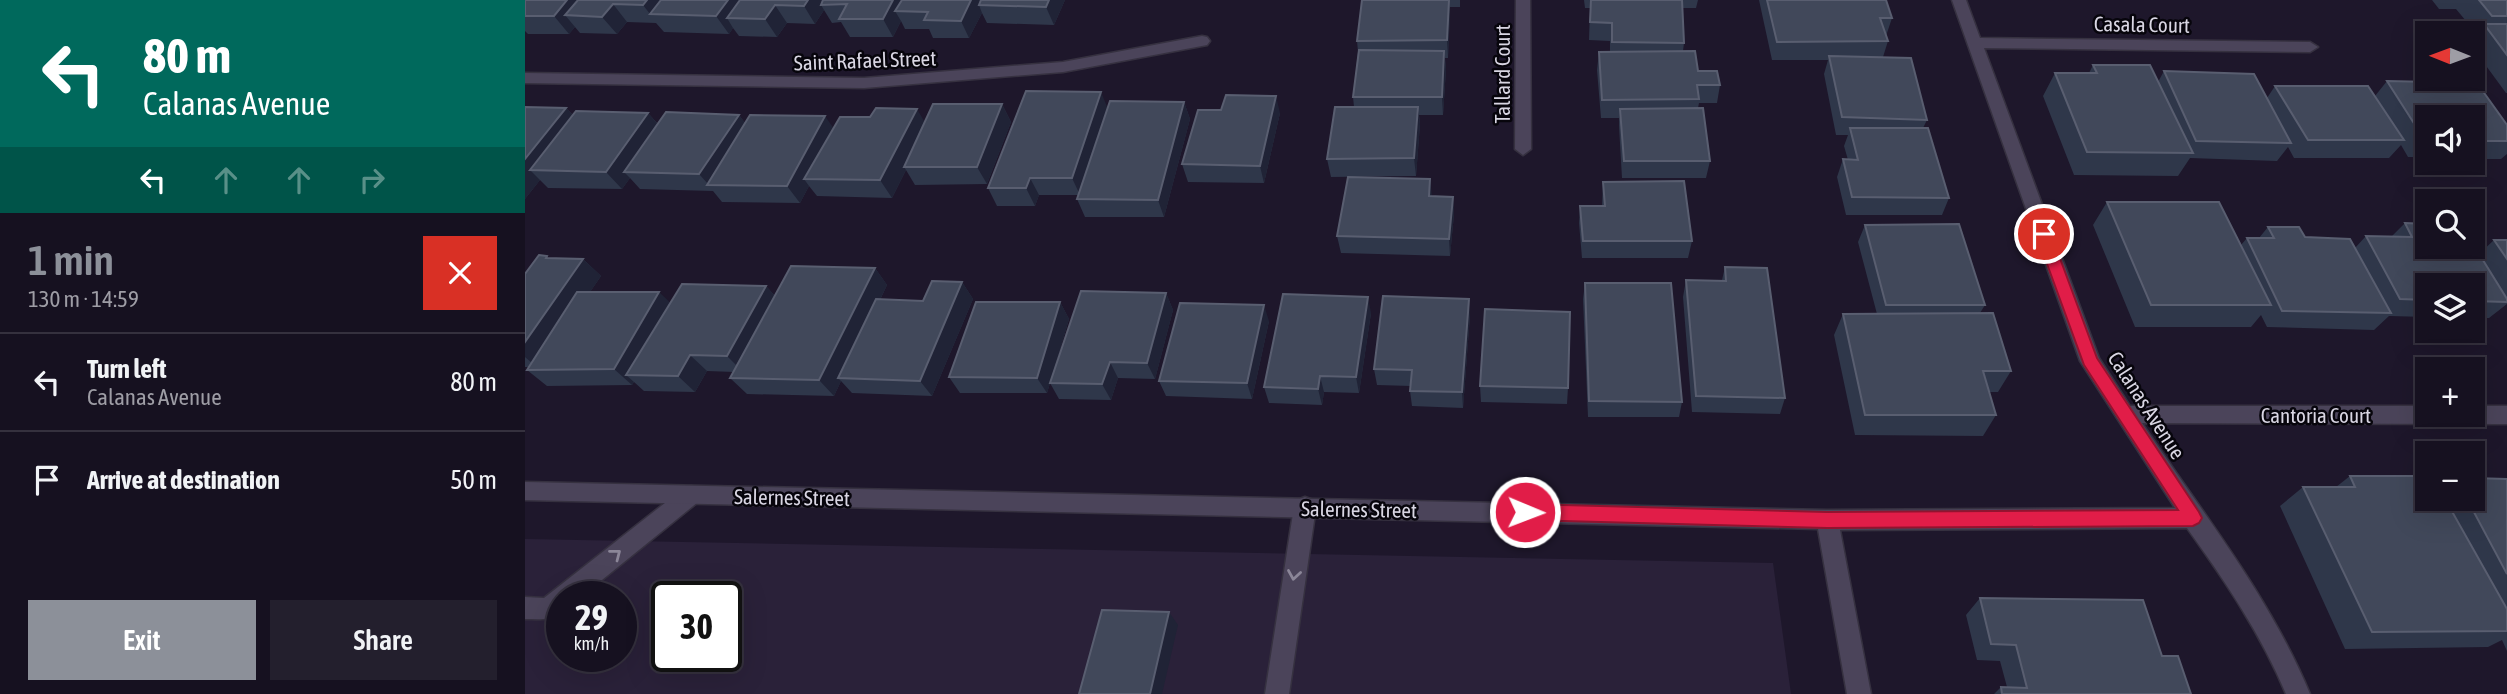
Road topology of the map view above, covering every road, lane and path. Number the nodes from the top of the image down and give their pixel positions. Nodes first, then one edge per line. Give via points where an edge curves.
1 (1523, 0) edge
2 (1959, 0) edge
3 (1202, 41) dead end
4 (1974, 43) junction
5 (2310, 47) dead end
6 (525, 78) edge
7 (1523, 149) dead end
8 (2125, 414) junction
9 (2507, 415) edge
10 (525, 491) edge
11 (691, 495) junction
12 (1305, 507) junction
13 (2193, 518) junction
14 (1827, 520) junction
15 (582, 581) edge
16 (525, 608) edge
17 (546, 608) edge
18 (1277, 694) edge
19 (1859, 694) edge
20 (2298, 694) edge

1 - 7 street, Tallard Court
2 - 4 street, Calanas Avenue
3 - 6 street, Saint Rafael Street via 1063,67 876,83
4 - 5 street, Casala Court
4 - 8 street, Calanas Avenue via 2090,361
8 - 9 street, Cantoria Court
8 - 13 street, Calanas Avenue
10 - 11 street, Salernes Street
11 - 12 street, Salernes Street
15 -> 11 street
12 - 14 street, Salernes Street
12 -> 18 street
13 - 14 street, Salernes Street
13 - 20 street, Calanas Avenue via 2246,593
14 - 19 street
16 - 17 street

